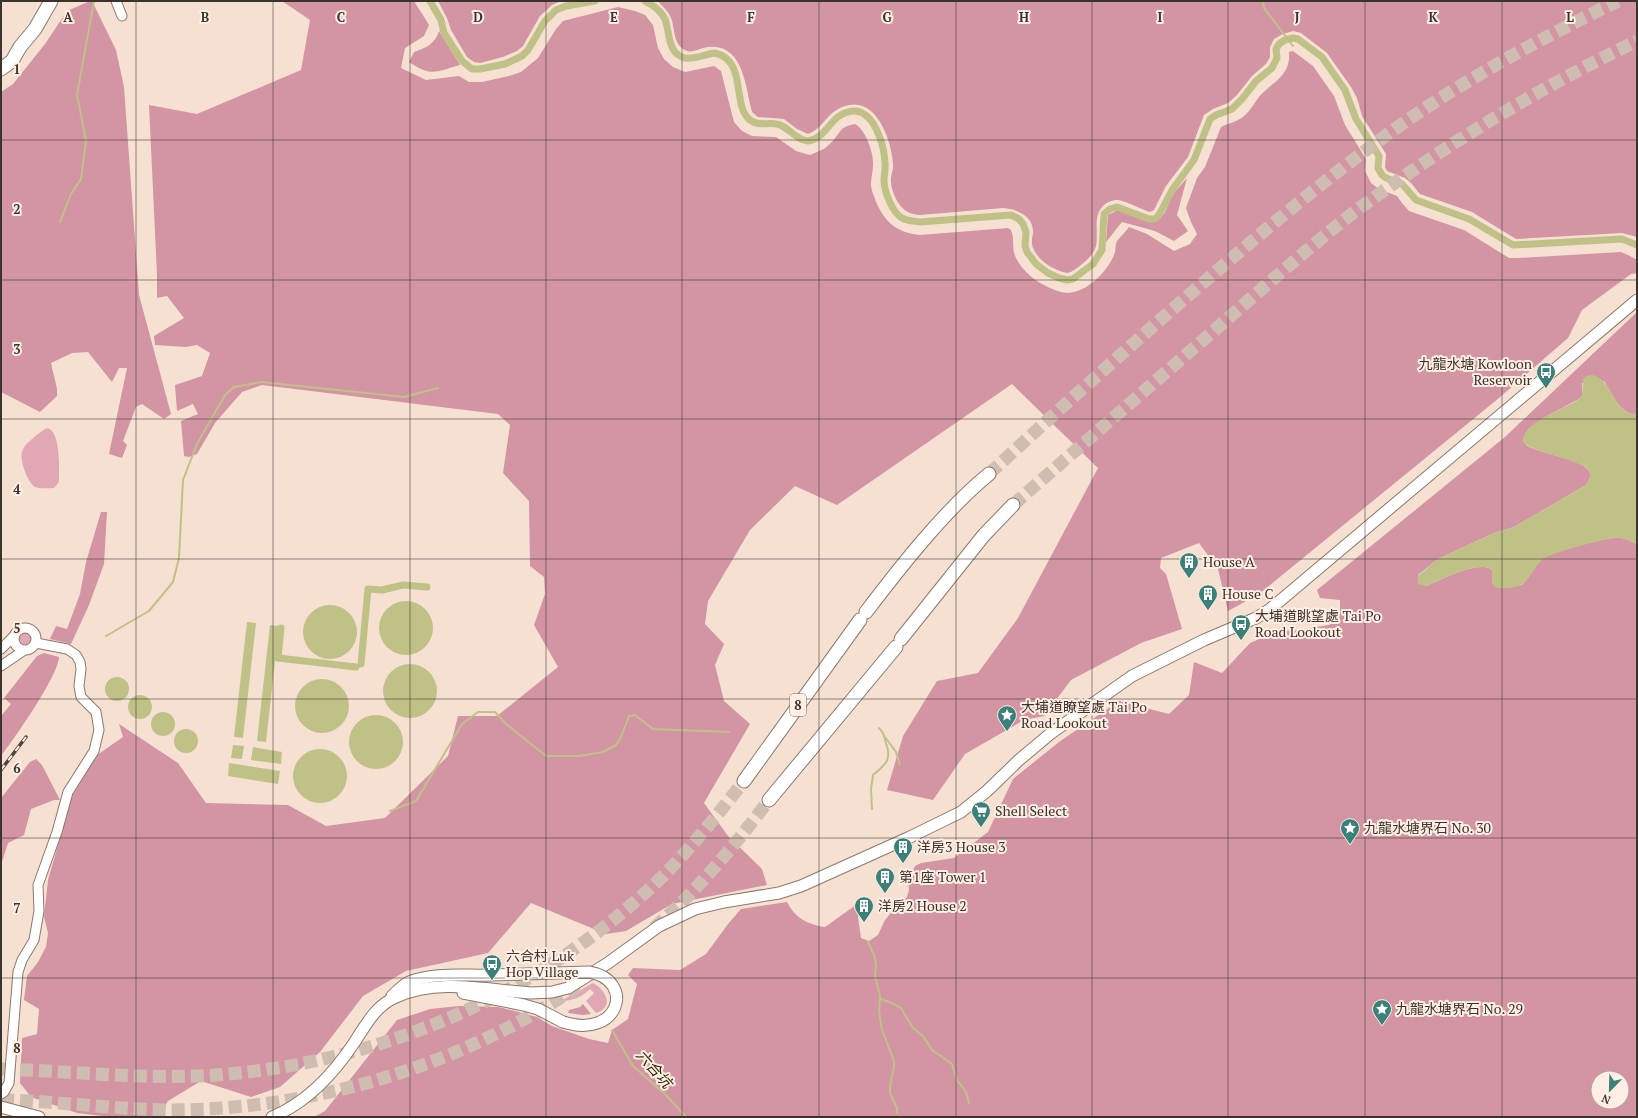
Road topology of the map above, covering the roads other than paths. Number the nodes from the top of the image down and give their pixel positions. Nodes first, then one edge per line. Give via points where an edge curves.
1 (51, 1) edge
2 (116, 1) edge
3 (122, 16) dead end
4 (20, 47) junction
5 (1, 58) edge
6 (1, 69) edge
7 (1637, 300) edge
8 (989, 474) tunnel mouth
9 (1013, 505) tunnel mouth
10 (15, 635) junction
11 (36, 643) junction
12 (1, 649) edge
13 (23, 650) junction
14 (1, 666) edge
15 (744, 781) tunnel mouth
16 (769, 800) tunnel mouth
17 (439, 987) junction
18 (385, 1003) junction
19 (1, 1094) edge
20 (1, 1107) edge
21 (39, 1117) edge
22 (272, 1117) edge

1 - 4 highway via 35,29
2 - 3 street
4 - 5 highway
4 - 6 highway via 12,61
7 - 17 main road via 1269,610 1132,676 1050,734 961,812 910,838 801,886 688,912 659,926 568,988 542,993
8 - 15 highway, 8 via 927,538 863,616
9 - 16 highway via 996,521
10 - 11 street via 20,629 28,628 36,636
10 - 12 street
10 - 13 street via 16,647
11 - 13 street via 32,649
11 - 19 street via 67,650 76,655 82,669 79,686 81,697 96,712 99,730 94,751 68,792 38,885 38,925 34,940 18,972 9,1083
13 - 14 street
17 - 18 main road via 407,993
17 - 18 main road, bridge via 524,1005 563,1022 589,1026 609,1017 615,1009 617,998 610,982 601,975 589,972 419,979 408,983
18 - 22 main road via 374,1013 354,1044 320,1084 298,1103
20 - 21 main road

